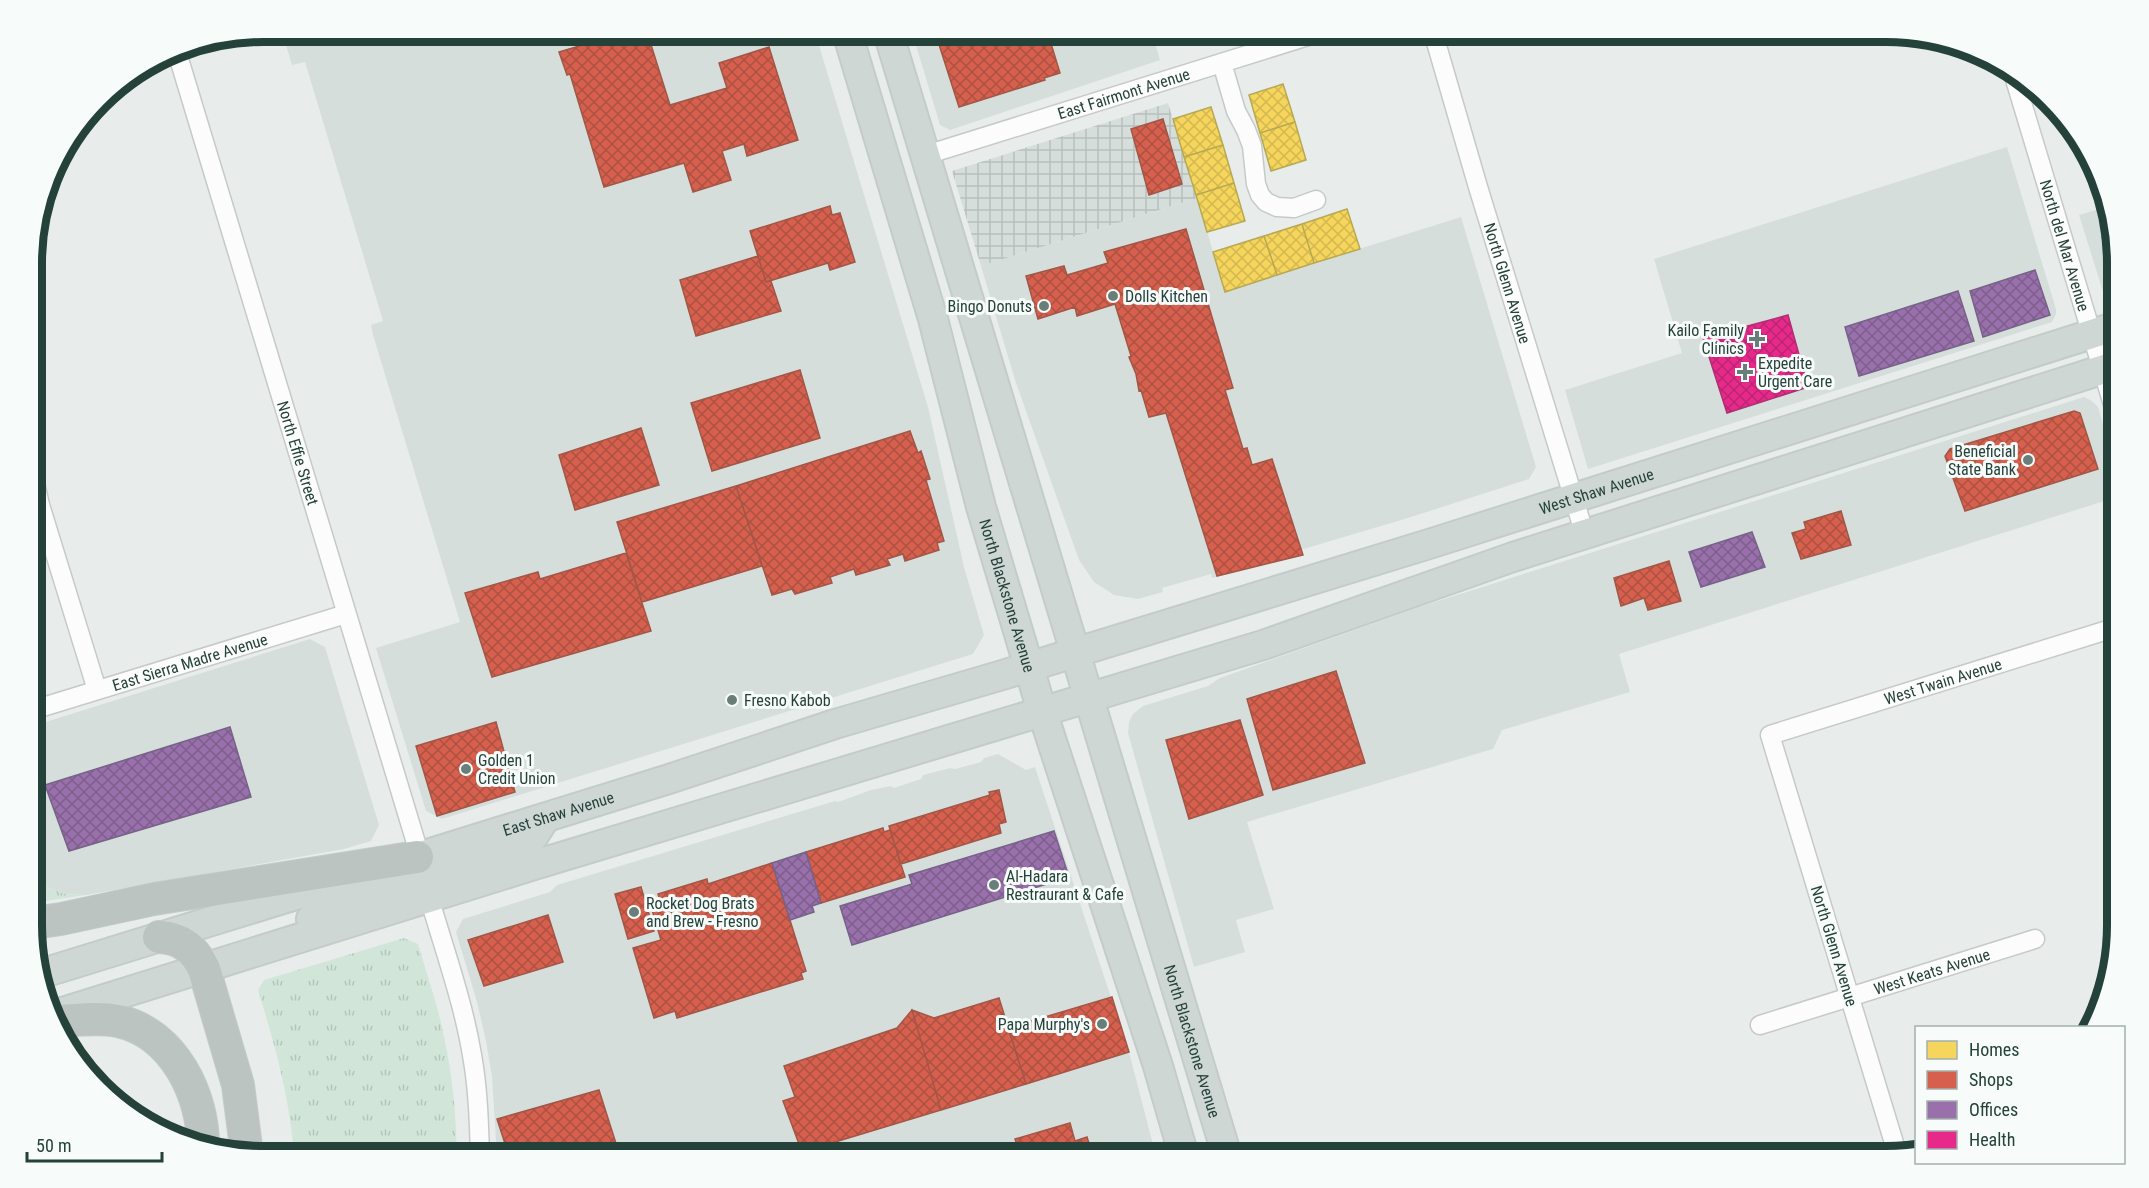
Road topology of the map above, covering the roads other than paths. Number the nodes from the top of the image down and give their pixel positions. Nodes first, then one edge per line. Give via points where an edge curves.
1 (850, 42) edge
2 (869, 42) edge
3 (891, 42) edge
4 (1289, 42) edge
5 (1436, 42) edge
6 (179, 59) edge
7 (1222, 63) junction
8 (2025, 92) edge
9 (926, 155) junction
10 (888, 168) junction
11 (1316, 200) dead end
12 (2105, 330) edge
13 (2107, 368) edge
14 (991, 373) junction
15 (1574, 498) junction
16 (42, 511) edge
17 (1585, 535) junction
18 (346, 614) junction
19 (2107, 630) edge
20 (1076, 652) junction
21 (1030, 667) junction
22 (97, 690) junction
23 (1089, 697) junction
24 (42, 707) edge
25 (1042, 711) junction
26 (1770, 735) joint
27 (545, 818) junction
28 (418, 857) junction
29 (429, 897) junction
30 (42, 922) edge
31 (159, 937) junction
32 (2035, 939) dead end
33 (204, 969) junction
34 (47, 972) edge
35 (1850, 998) junction
36 (60, 1013) edge
37 (64, 1021) edge
38 (1760, 1025) dead end
39 (203, 1137) edge
40 (246, 1146) edge
41 (480, 1146) edge
42 (1182, 1146) edge
43 (1224, 1146) edge
44 (1895, 1146) edge

1 - 10 main road, North Blackstone Avenue
2 - 9 main road via 899,140 910,150
3 - 9 main road, North Blackstone Avenue
4 - 7 street, East Fairmont Avenue
5 - 15 street, North Glenn Avenue
6 - 18 street, North Effie Street
7 - 9 street, East Fairmont Avenue
7 - 11 street via 1236,111 1252,146 1260,195 1277,207 1294,208
8 - 12 street, North del Mar Avenue
9 - 14 main road, North Blackstone Avenue
10 - 14 main road via 907,172 914,180 964,344
10 - 21 main road, North Blackstone Avenue via 933,319 981,507
12 - 15 main road, West Shaw Avenue
13 - 17 main road
14 - 20 main road, North Blackstone Avenue
15 - 17 street, North Glenn Avenue
15 - 20 main road, West Shaw Avenue
16 - 22 street
17 - 23 main road via 1308,630
18 - 22 street, East Sierra Madre Avenue
18 - 28 street, North Effie Street
19 - 26 street, West Twain Avenue
20 - 21 main road, East Shaw Avenue
20 - 23 main road, North Blackstone Avenue
21 - 25 main road, North Blackstone Avenue
21 - 27 main road, East Shaw Avenue via 835,724
22 - 24 street, East Sierra Madre Avenue
23 - 25 main road
23 - 43 main road, North Blackstone Avenue
25 - 29 main road
25 - 42 main road, North Blackstone Avenue
26 - 35 street, North Glenn Avenue
27 - 28 main road, East Shaw Avenue
27 - 29 main road via 528,845 434,877
28 - 30 highway via 154,899
28 - 31 main road, East Shaw Avenue
28 - 33 main road via 419,868 403,884 347,902
29 - 33 main road
29 - 41 street via 470,1046 478,1094
31 - 33 highway via 184,943
31 - 34 main road, East Shaw Avenue
32 - 35 street, West Keats Avenue
33 - 36 main road
33 - 40 highway via 237,1085
35 - 38 street, West Keats Avenue
35 - 44 street, North Glenn Avenue
37 - 39 highway via 118,1021 161,1044 193,1092

